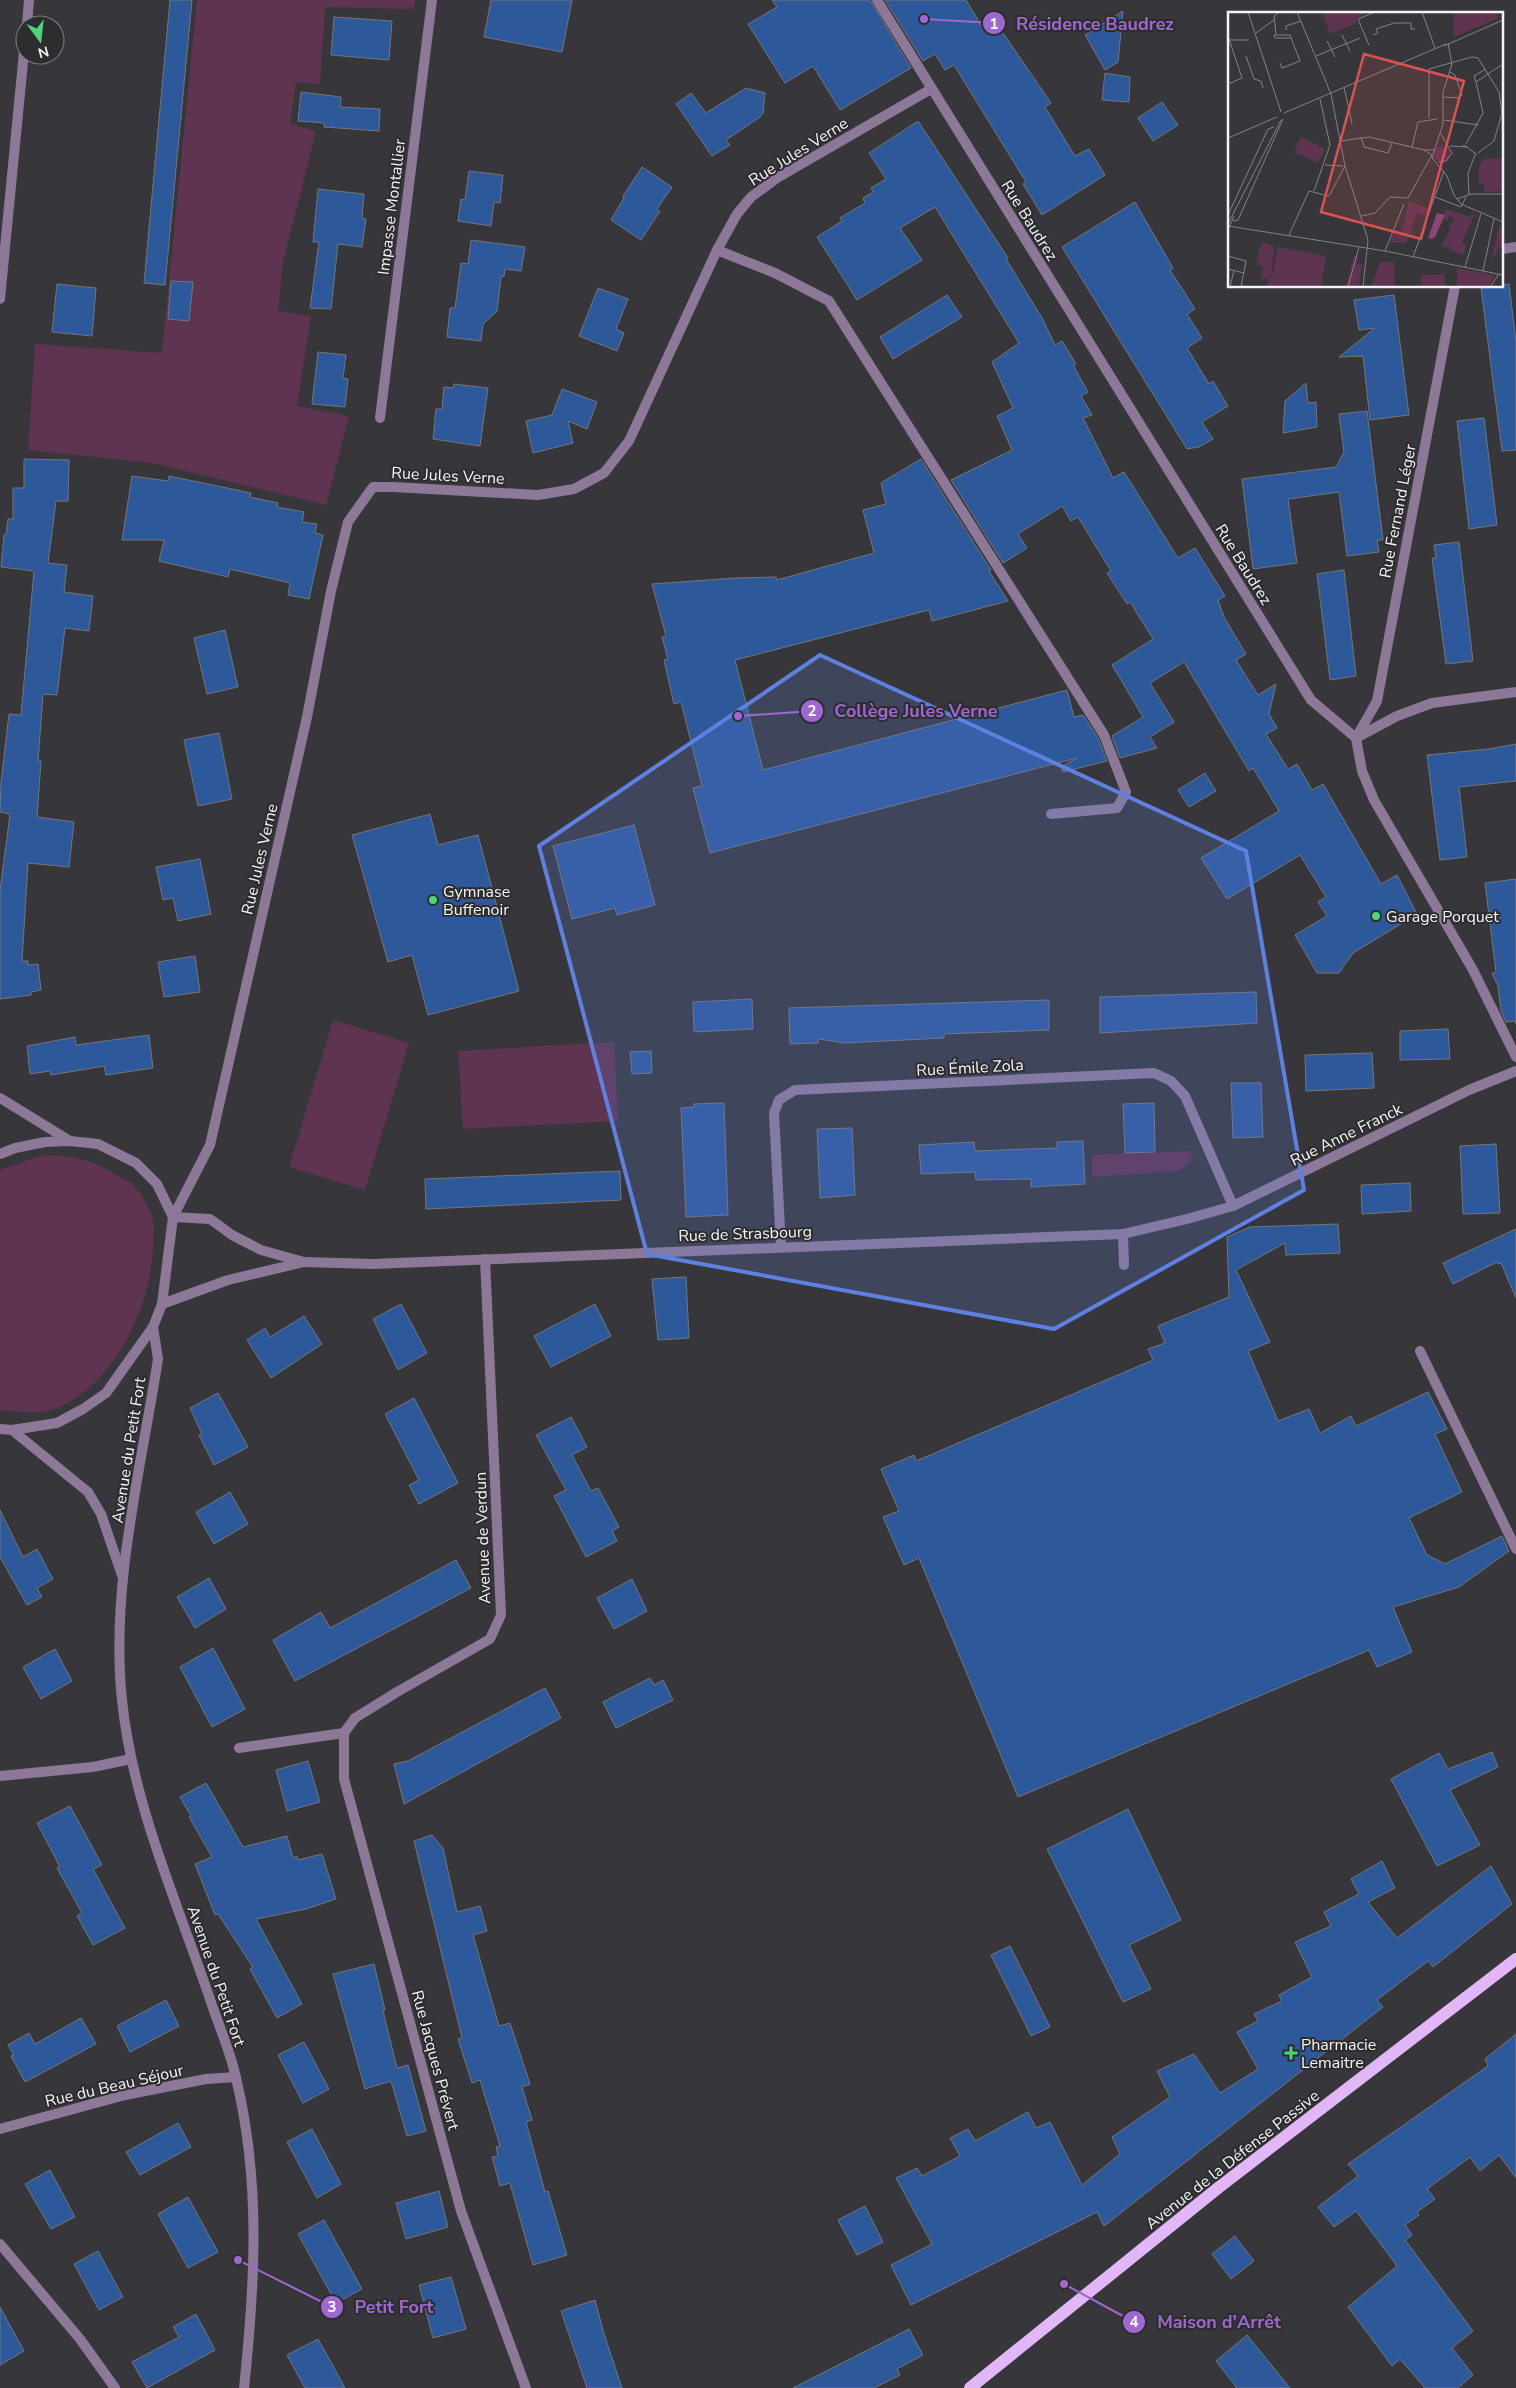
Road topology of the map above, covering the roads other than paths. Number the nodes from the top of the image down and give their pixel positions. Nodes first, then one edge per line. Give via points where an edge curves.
1 (29, 0) edge
2 (432, 0) edge
3 (877, 0) edge
4 (28, 15) edge
5 (23, 65) edge
6 (931, 88) junction
7 (718, 250) junction
8 (1455, 288) edge
9 (0, 299) edge
10 (380, 418) dead end
11 (1516, 692) edge
12 (1356, 738) junction
13 (1051, 814) dead end
14 (1516, 1057) edge
15 (1516, 1071) edge
16 (0, 1098) edge
17 (70, 1141) junction
18 (0, 1154) edge
19 (1233, 1206) junction
20 (173, 1217) junction
21 (1187, 1219) joint
22 (1123, 1234) junction
23 (781, 1247) junction
24 (485, 1259) junction
25 (304, 1262) junction
26 (1124, 1265) dead end
27 (162, 1304) junction
28 (153, 1327) junction
29 (1420, 1351) dead end
30 (0, 1429) edge
31 (12, 1430) junction
32 (1516, 1549) edge
33 (123, 1579) junction
34 (344, 1733) junction
35 (239, 1748) dead end
36 (131, 1759) junction
37 (0, 1776) edge
38 (1516, 1959) edge
39 (236, 2077) junction
40 (0, 2129) edge
41 (0, 2244) edge
42 (115, 2388) edge
43 (244, 2388) edge
44 (526, 2388) edge
45 (970, 2388) edge

1 - 4 street
2 - 10 street, Impasse Montallier
3 - 6 street, Rue Baudrez
5 - 9 street
6 - 7 street, Rue Jules Verne via 777,178 751,197
6 - 12 street, Rue Baudrez via 1311,700
7 - 13 street via 775,273 829,301 1104,735 1126,792 1117,808
7 - 20 street, Rue Jules Verne via 629,441 604,473 574,489 538,496 373,487 348,522 210,1145
8 - 12 street, Rue Fernand Léger via 1377,700
11 - 12 street via 1432,703 1397,716
12 - 14 street via 1362,771 1374,800 1473,970
15 - 19 street, Rue Anne Franck via 1469,1090
16 - 17 street
17 - 18 street via 45,1142
17 - 20 street via 98,1144 136,1163 157,1184
19 - 21 street, Rue Anne Franck
19 - 23 street, Rue Émile Zola via 1185,1096 1170,1081 1154,1073 795,1090 779,1100 774,1113
20 - 25 street via 210,1219 260,1250
20 - 27 street
21 - 22 street, Rue de Strasbourg
22 - 23 street, Rue de Strasbourg
22 - 26 street
23 - 24 street, Rue de Strasbourg
24 - 25 street, Rue de Strasbourg via 373,1264
24 - 34 street, Avenue de Verdun via 501,1616 490,1639 355,1718
25 - 27 street via 228,1280
27 - 28 street
28 - 31 street via 106,1393 57,1423
28 - 33 street, Avenue du Petit Fort via 158,1359
29 - 32 street
30 - 31 street
31 - 33 street, Avenue du Petit Fort via 88,1492 100,1514
33 - 36 street, Avenue du Petit Fort via 122,1699
34 - 35 street
34 - 44 street, Rue Jacques Prévert via 344,1779 461,2211
36 - 37 street via 93,1767
36 - 39 street, Avenue du Petit Fort via 160,1862
38 - 45 main road, Avenue de la Défense Passive via 1218,2188
39 - 40 street, Rue du Beau Séjour via 206,2079 125,2095
39 - 43 street, Avenue du Petit Fort via 249,2156 255,2222
41 - 42 street via 80,2339

